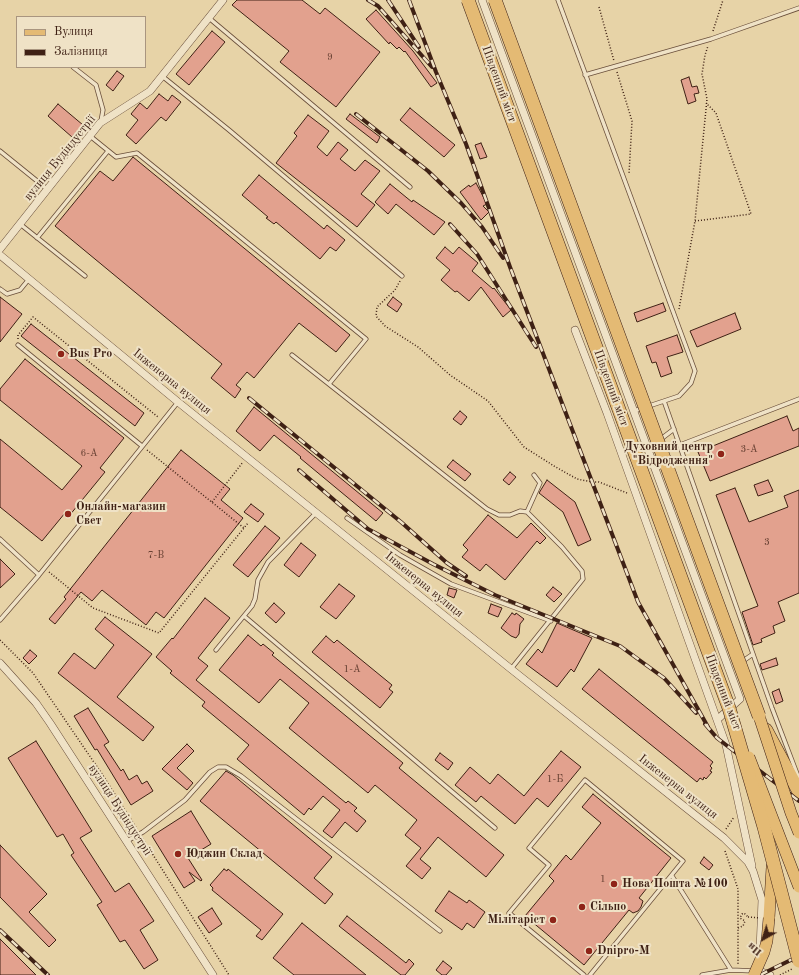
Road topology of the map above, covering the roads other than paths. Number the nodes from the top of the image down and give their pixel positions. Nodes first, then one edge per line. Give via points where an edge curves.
1 (224, 0) edge
2 (468, 0) edge
3 (482, 0) edge
4 (495, 0) edge
5 (558, 0) edge
6 (799, 8) edge
7 (209, 18) junction
8 (74, 68) edge
9 (585, 75) junction
10 (162, 76) junction
11 (100, 123) junction
12 (90, 136) junction
13 (0, 151) edge
14 (108, 151) junction
15 (410, 187) dead end
16 (47, 190) junction
17 (20, 224) junction
18 (37, 238) junction
19 (0, 249) edge
20 (0, 255) edge
21 (85, 276) dead end
22 (402, 276) road end
23 (29, 279) junction
24 (0, 289) edge
25 (575, 330) dead end
26 (18, 346) road end
27 (292, 355) dead end
28 (328, 384) junction
29 (799, 399) edge
30 (664, 401) junction
31 (178, 402) junction
32 (634, 412) junction
33 (674, 429) junction
34 (680, 444) junction
35 (142, 446) junction
36 (648, 448) junction
37 (534, 475) dead end
38 (527, 512) junction
39 (316, 513) junction
40 (347, 518) dead end
41 (0, 539) edge
42 (39, 575) junction
43 (244, 616) junction
44 (0, 620) edge
45 (551, 621) junction
46 (216, 650) dead end
47 (753, 654) junction
48 (0, 662) edge
49 (511, 669) junction
50 (730, 670) junction
51 (729, 708) junction
52 (759, 716) junction
53 (718, 719) junction
54 (799, 779) edge
55 (799, 792) edge
56 (495, 828) dead end
57 (799, 833) edge
58 (127, 841) junction
59 (772, 859) junction
60 (753, 871) junction
61 (672, 876) junction
62 (799, 887) edge
63 (440, 931) dead end
64 (796, 965) edge
65 (731, 970) junction
66 (757, 974) edge
67 (213, 975) edge
68 (584, 975) edge
69 (590, 975) edge
70 (702, 975) edge
71 (770, 975) edge

1 - 7 street, вулиця Будіндустрії
2 - 51 highway, Південний міст, bridge
3 - 32 street
4 - 52 highway, Південний міст, bridge
5 - 9 lane
6 - 9 lane via 711,39
7 - 10 street, вулиця Будіндустрії
7 - 15 lane
8 - 11 lane via 96,85 103,110
9 - 30 lane via 695,371 691,383 679,396
10 - 11 street, вулиця Будіндустрії via 150,91
10 - 22 lane
11 - 12 street, вулиця Будіндустрії
12 - 14 lane
12 - 16 street, вулиця Будіндустрії
13 - 16 lane
14 - 18 lane
14 - 28 lane via 116,157 137,153 366,339
16 - 17 street, вулиця Будіндустрії
17 - 18 lane
17 - 19 street, вулиця Будіндустрії
18 - 21 lane
20 - 23 street, Інженерна вулиця
23 - 24 lane via 20,290 7,294
23 - 31 street, Інженерна вулиця
25 - 53 street
26 - 35 lane
27 - 28 lane
28 - 38 lane via 487,509 499,515
29 - 34 lane
30 - 32 lane
30 - 33 lane
31 - 35 lane
31 - 39 street, Інженерна вулиця
32 - 36 street
33 - 34 lane
33 - 36 lane
34 - 47 lane
35 - 42 lane
36 - 50 street
37 - 38 lane via 540,483
38 - 45 lane via 582,571 583,579
39 - 43 lane via 268,562 258,580 252,606
39 - 49 street, Інженерна вулиця
40 - 45 lane via 400,555 451,584
41 - 42 lane
42 - 44 lane
43 - 46 lane
43 - 56 lane
45 - 49 lane
47 - 50 lane
47 - 54 lane
48 - 58 street, вулиця Будіндустрії via 36,703
49 - 60 street, Інженерна вулиця via 724,838 748,862
50 - 53 street via 740,699
51 - 59 highway, bridge
51 - 62 main road, Південний міст, bridge
52 - 55 highway, bridge
52 - 57 main road, Південний міст, bridge
53 - 60 street
58 - 63 lane via 185,800 210,772 218,767 226,767
58 - 67 street, вулиця Будіндустрії
59 - 64 highway, bridge
59 - 66 main road, bridge via 766,942
60 - 66 street, Інженерна вулиця via 762,900 762,932
61 - 65 lane
61 - 68 lane via 683,861 585,780 529,848 549,865 509,913
61 - 69 lane
65 - 66 lane
65 - 70 lane
66 - 71 street

